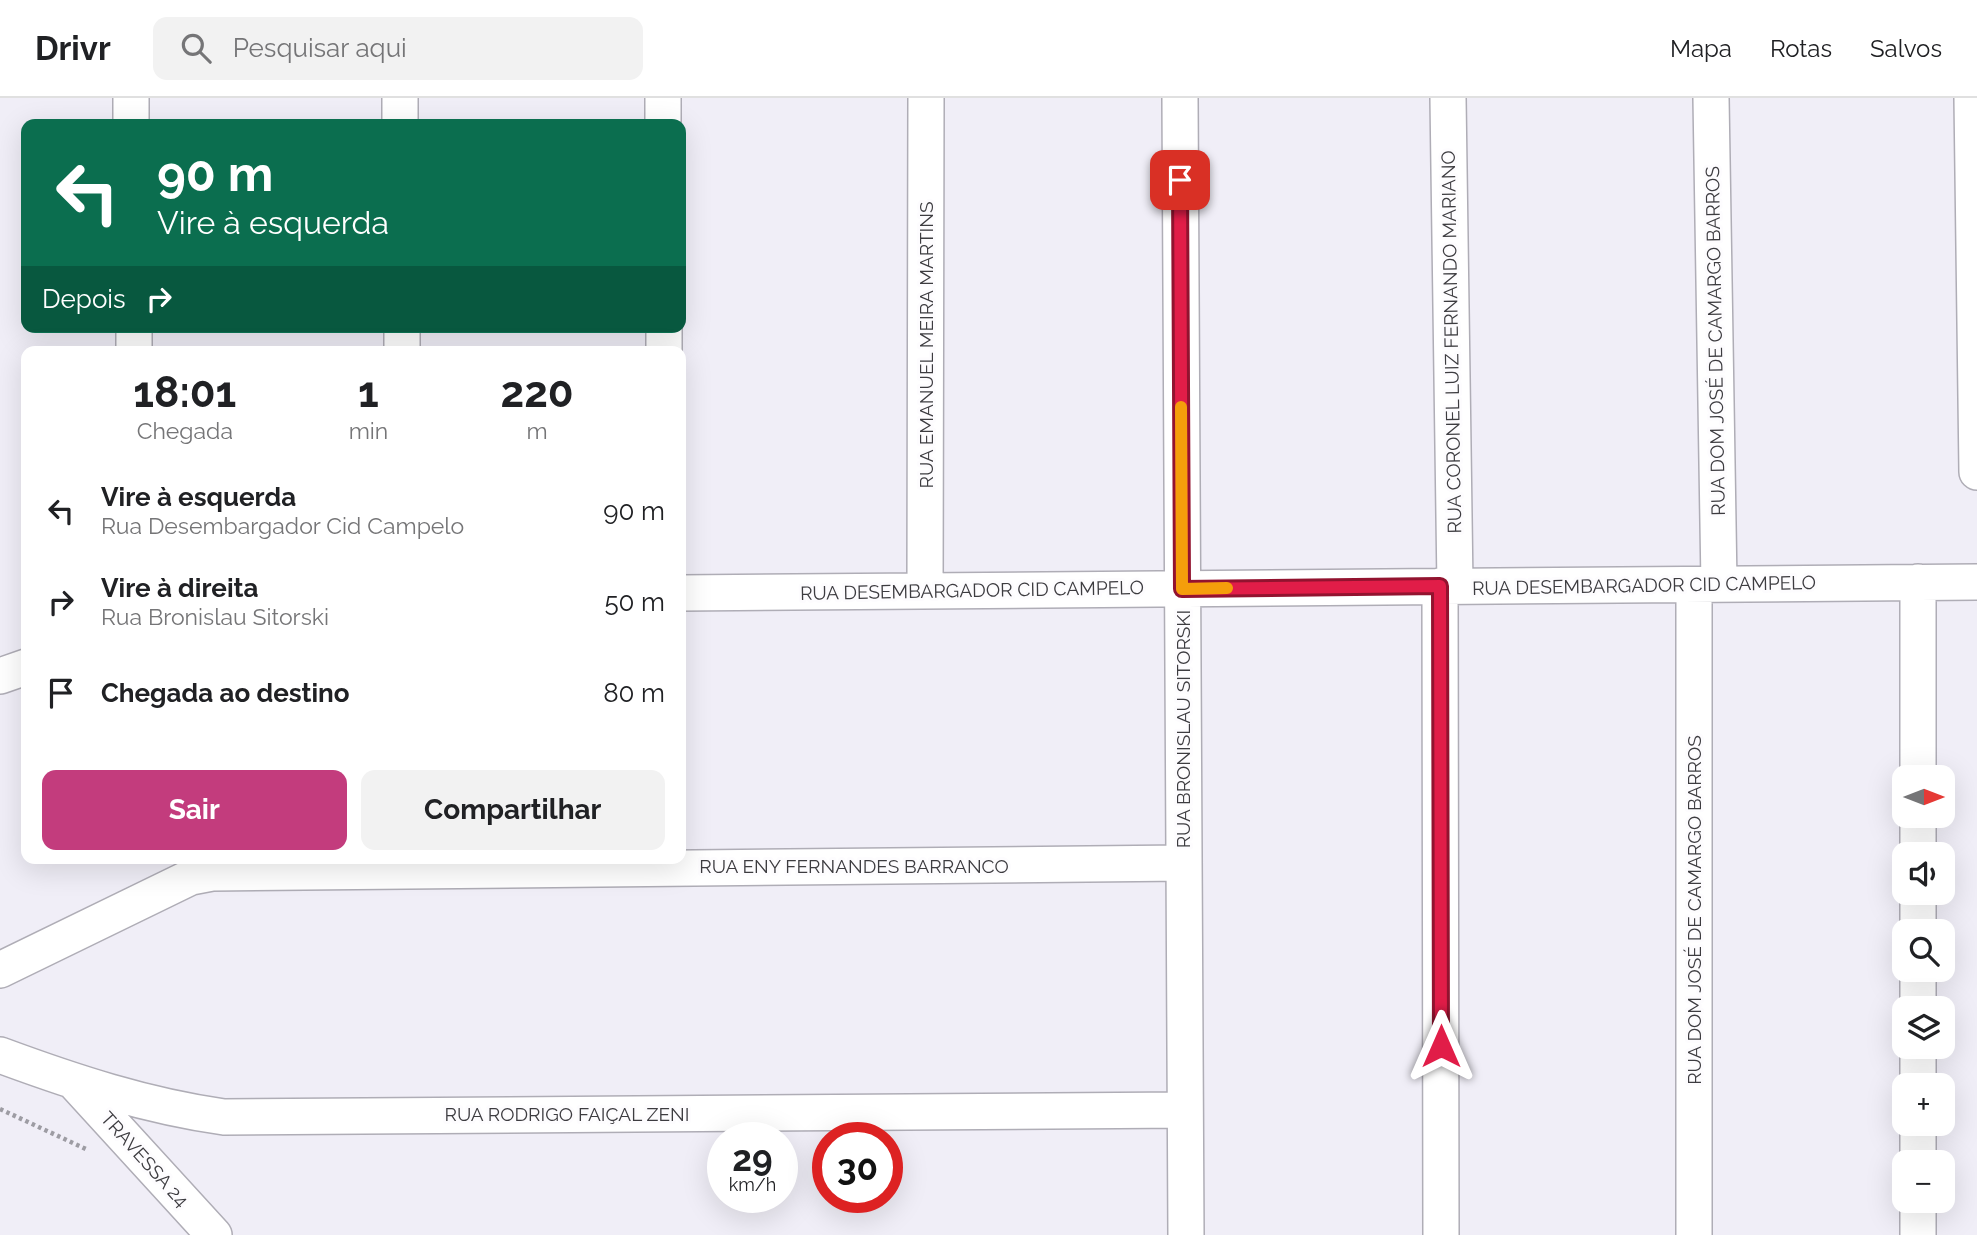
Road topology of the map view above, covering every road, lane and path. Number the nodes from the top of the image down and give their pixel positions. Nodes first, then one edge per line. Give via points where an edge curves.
1 (131, 98) edge
2 (400, 98) edge
3 (663, 98) edge
4 (926, 98) edge
5 (1180, 98) edge
6 (1448, 98) edge
7 (1711, 98) edge
8 (1972, 98) edge
9 (131, 119) edge
10 (400, 119) edge
11 (663, 119) edge
12 (1977, 472) edge
13 (1918, 582) junction
14 (1977, 582) edge
15 (1706, 585) junction
16 (1447, 586) junction
17 (1182, 589) junction
18 (925, 591) junction
19 (686, 593) edge
20 (21, 669) edge
21 (0, 676) edge
22 (1918, 765) edge
23 (1184, 863) junction
24 (0, 970) edge
25 (0, 1055) edge
26 (75, 1082) junction
27 (1185, 1110) junction
28 (1918, 1213) edge
29 (214, 1235) edge
30 (1185, 1235) edge
31 (1441, 1235) edge
32 (1695, 1235) edge
33 (1918, 1235) edge

1 - 9 street
2 - 10 street
3 - 11 street
4 - 18 street, RUA EMANUEL MEIRA MARTINS
5 - 17 street, RUA BRONISLAU SITORSKI
6 - 16 street, RUA CORONEL LUIZ FERNANDO MARIANO
7 - 15 street, RUA DOM JOSÉ DE CAMARGO BARROS
8 - 12 street
13 - 14 street, RUA DESEMBARGADOR CID CAMPELO
13 - 15 street, RUA DESEMBARGADOR CID CAMPELO
13 - 22 street
15 - 16 street, RUA DESEMBARGADOR CID CAMPELO
15 - 32 street, RUA DOM JOSÉ DE CAMARGO BARROS
16 - 17 street, RUA DESEMBARGADOR CID CAMPELO
16 - 31 street, RUA CORONEL LUIZ FERNANDO MARIANO
17 - 18 street, RUA DESEMBARGADOR CID CAMPELO
17 - 23 street, RUA BRONISLAU SITORSKI
18 - 19 street, RUA DESEMBARGADOR CID CAMPELO
20 - 21 street
23 - 24 street, RUA ENY FERNANDES BARRANCO via 212,873 191,877
23 - 27 street, RUA BRONISLAU SITORSKI
25 - 26 street, RUA RODRIGO FAIÇAL ZENI
26 - 27 street, RUA RODRIGO FAIÇAL ZENI via 168,1108 224,1116
26 - 29 street, TRAVESSA 24
27 - 30 street, RUA BRONISLAU SITORSKI
28 - 33 street

